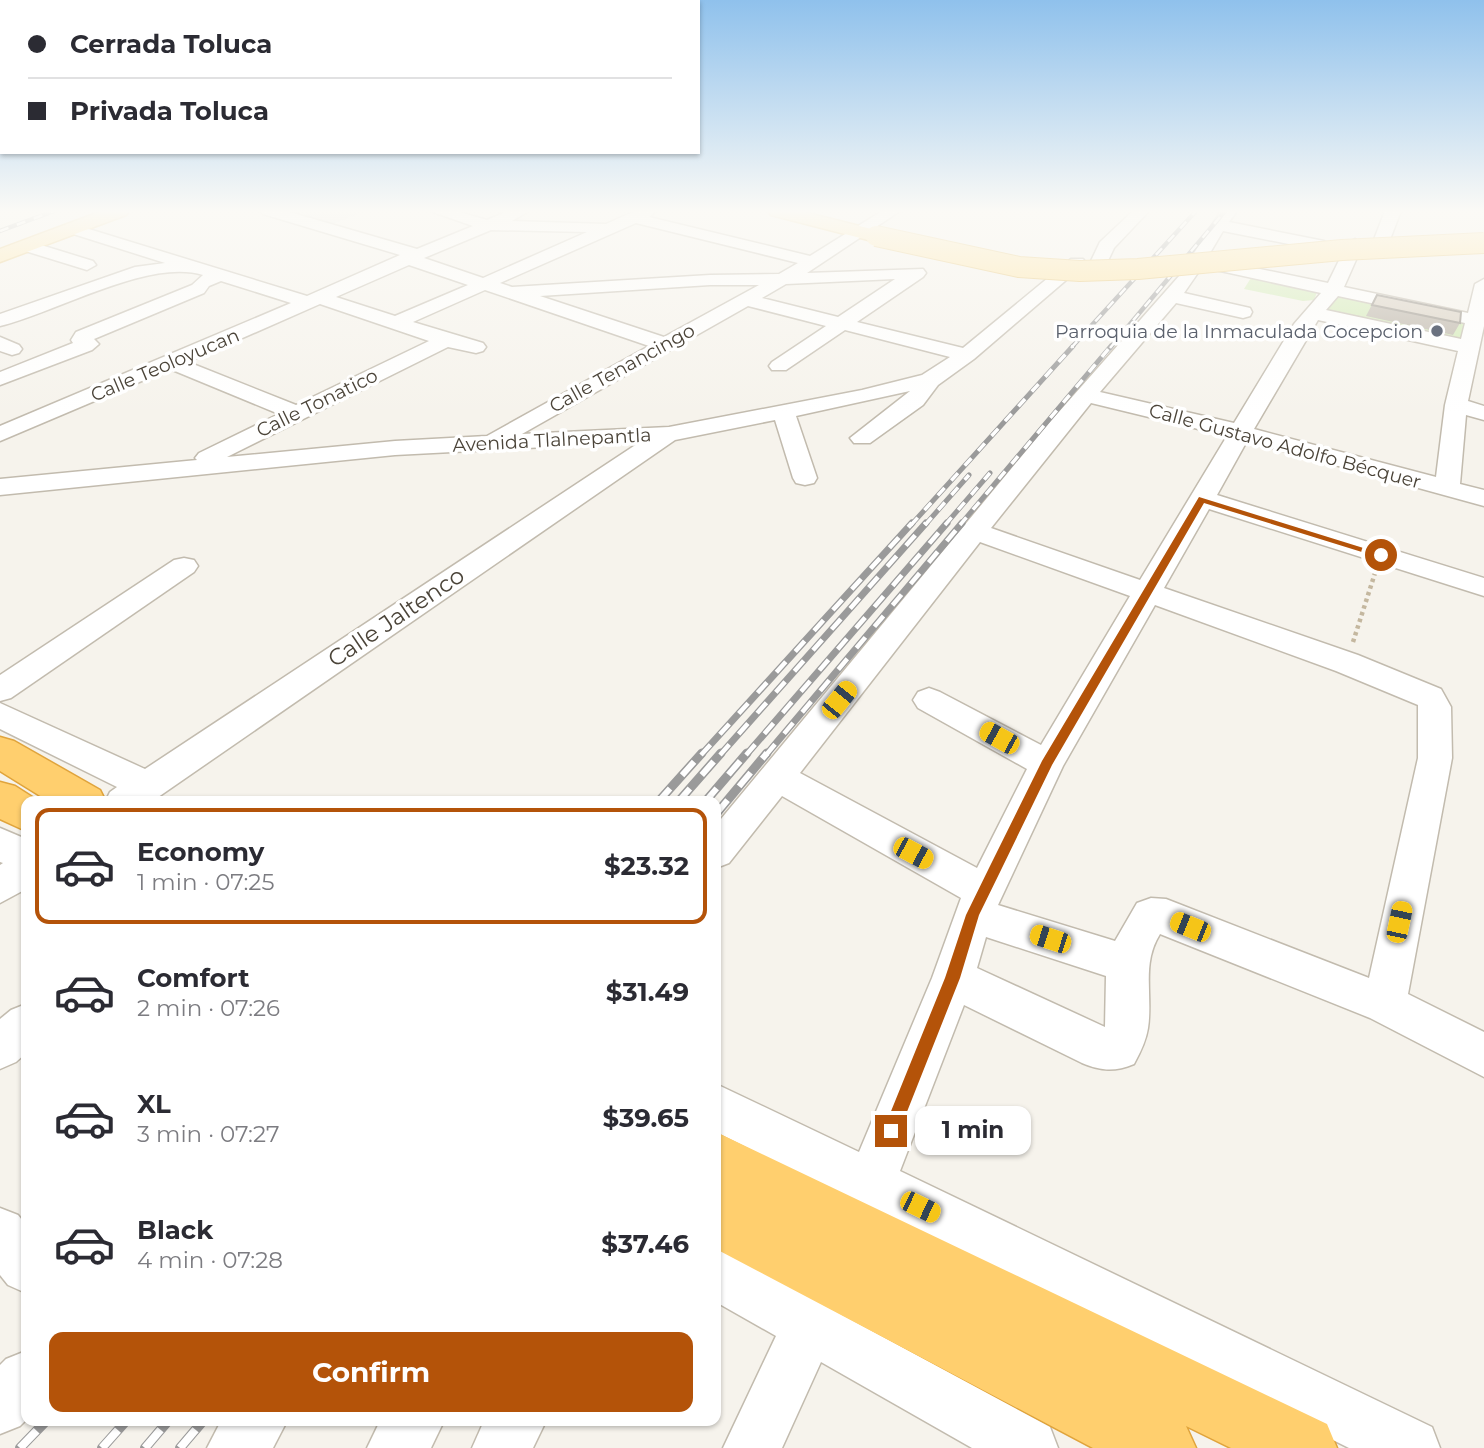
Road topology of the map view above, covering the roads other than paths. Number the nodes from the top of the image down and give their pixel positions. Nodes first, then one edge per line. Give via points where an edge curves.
1 (119, 279) edge
2 (211, 279) edge
3 (232, 279) edge
4 (360, 279) edge
5 (470, 279) edge
6 (497, 279) edge
7 (783, 279) junction
8 (793, 279) edge
9 (908, 279) edge
10 (1059, 279) edge
11 (1185, 279) edge
12 (1210, 279) edge
13 (1257, 279) edge
14 (1333, 279) edge
15 (1214, 283) dead end
16 (484, 284) junction
17 (1484, 287) edge
18 (508, 293) junction
19 (1171, 296) junction
20 (313, 300) junction
21 (746, 300) junction
22 (52, 302) junction
23 (1318, 303) junction
24 (1243, 312) dead end
25 (0, 320) edge
26 (394, 324) junction
27 (839, 324) junction
28 (105, 326) junction
29 (446, 341) junction
30 (1475, 342) edge
31 (664, 344) junction
32 (476, 347) dead end
33 (967, 355) junction
34 (173, 363) junction
35 (779, 366) dead end
36 (0, 379) edge
37 (930, 380) junction
38 (1086, 395) junction
39 (1456, 405) junction
40 (783, 411) junction
41 (296, 413) junction
42 (1484, 413) edge
43 (1241, 432) junction
44 (0, 434) edge
45 (669, 434) junction
46 (862, 438) dead end
47 (492, 442) junction
48 (190, 467) junction
49 (805, 478) dead end
50 (61, 481) junction
51 (0, 487) edge
52 (1447, 488) junction
53 (1484, 498) edge
54 (1202, 499) junction
55 (0, 510) edge
56 (974, 531) junction
57 (184, 566) dead end
58 (1484, 587) edge
59 (1148, 591) junction
60 (0, 691) edge
61 (929, 700) dead end
62 (0, 715) edge
63 (0, 752) edge
64 (1046, 764) junction
65 (776, 777) junction
66 (135, 794) edge
67 (75, 796) edge
68 (0, 799) edge
69 (21, 811) edge
70 (0, 843) edge
71 (721, 846) edge
72 (21, 855) edge
73 (21, 871) edge
74 (0, 886) edge
75 (978, 903) junction
76 (1128, 964) junction
77 (953, 978) junction
78 (1385, 1004) junction
79 (21, 1029) edge
80 (0, 1047) edge
81 (1484, 1055) edge
82 (721, 1109) edge
83 (721, 1162) edge
84 (871, 1182) junction
85 (721, 1221) edge
86 (0, 1233) edge
87 (21, 1260) edge
88 (721, 1276) edge
89 (810, 1325) junction
90 (21, 1384) edge
91 (0, 1406) edge
92 (254, 1426) edge
93 (411, 1426) edge
94 (514, 1426) edge
95 (236, 1448) edge
96 (396, 1448) edge
97 (501, 1448) edge
98 (752, 1448) edge
99 (1029, 1448) edge
100 (1163, 1448) edge
101 (1303, 1448) edge
102 (1411, 1448) edge

1 - 22 street
2 - 28 street via 198,289
3 - 20 street
4 - 20 street, Calle Teoloyucan
5 - 16 street
6 - 16 street
7 - 8 street
7 - 18 street
7 - 21 street, Calle Tenancingo
9 - 27 street
10 - 33 street, Avenida Tlalnepantla
11 - 19 street
12 - 15 street
13 - 23 street
14 - 23 street
16 - 18 street
16 - 26 street
17 - 30 street
18 - 31 street
19 - 24 street
19 - 38 street
20 - 26 street
20 - 34 street, Calle Teoloyucan
21 - 27 street
21 - 31 street, Calle Tenancingo
22 - 25 street
22 - 28 street
23 - 30 street
23 - 30 street
23 - 43 street
26 - 29 street
27 - 33 street
27 - 35 street
28 - 36 street via 80,338 88,343 85,346
29 - 32 street
29 - 41 street, Calle Tonatico
30 - 39 street
31 - 47 street, Calle Tenancingo
33 - 37 street, Avenida Tlalnepantla
34 - 41 street
34 - 44 street, Calle Teoloyucan
37 - 40 street, Avenida Tlalnepantla
37 - 46 street via 915,400
38 - 43 street, Calle Gustavo Adolfo Bécquer
38 - 56 street
39 - 42 street
39 - 52 street
40 - 45 street, Avenida Tlalnepantla
40 - 49 street
41 - 48 street, Calle Tonatico
43 - 52 street, Calle Gustavo Adolfo Bécquer
43 - 54 street
45 - 47 street, Avenida Tlalnepantla
45 - 66 street, Calle Jaltenco
47 - 48 street, Avenida Tlalnepantla
48 - 50 street, Avenida Tlalnepantla
50 - 51 street, Avenida Tlalnepantla
50 - 55 street
52 - 53 street, Calle Gustavo Adolfo Bécquer
54 - 58 street
54 - 59 street
56 - 59 street
56 - 65 street
57 - 60 street
59 - 64 street
59 - 78 street via 1430,697 1435,707 1435,758
61 - 64 street
62 - 66 street
63 - 67 highway
64 - 75 street
65 - 71 street
65 - 75 street
68 - 69 highway
70 - 72 street
73 - 74 street
75 - 76 street
75 - 77 street
76 - 77 street via 1126,1037 1118,1049 1098,1048
76 - 78 street via 1143,924 1151,915 1166,917
77 - 84 street
78 - 81 street
79 - 80 street
82 - 84 street
83 - 101 highway
84 - 102 street
85 - 100 highway
86 - 87 street
88 - 89 street
89 - 98 street
89 - 99 street
90 - 91 street
92 - 95 street
93 - 96 street
94 - 97 street

